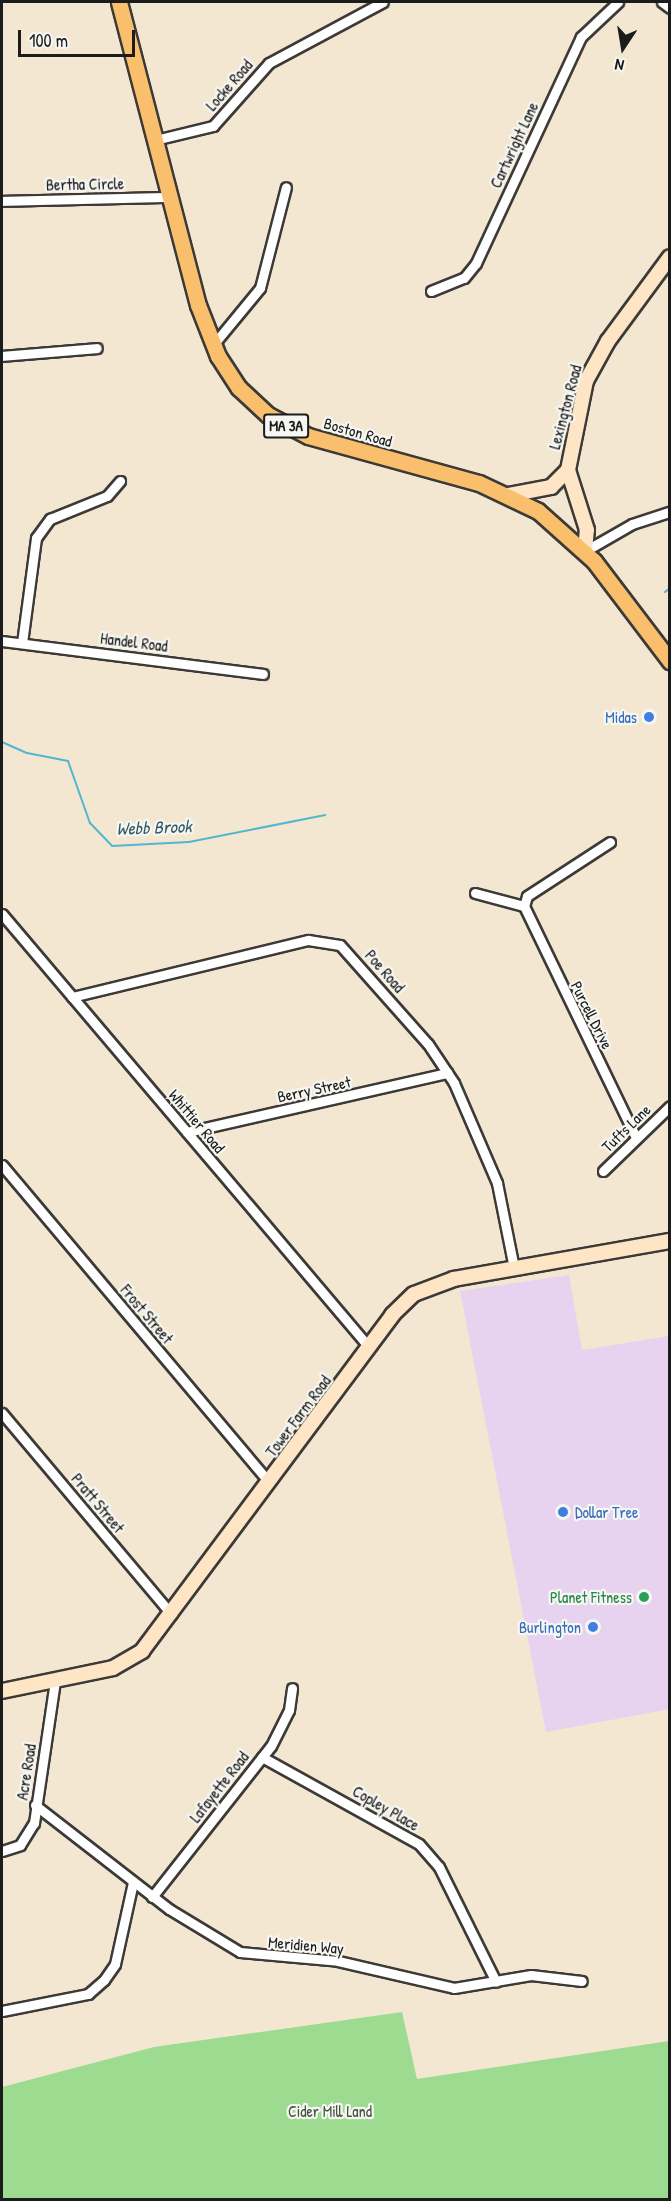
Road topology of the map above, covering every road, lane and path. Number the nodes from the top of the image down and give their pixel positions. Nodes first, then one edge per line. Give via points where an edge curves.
1 (118, 2) edge
2 (383, 2) edge
3 (618, 2) edge
4 (662, 2) edge
5 (669, 8) edge
6 (154, 140) junction
7 (286, 188) dead end
8 (170, 197) junction
9 (2, 201) edge
10 (669, 257) edge
11 (431, 291) dead end
12 (213, 345) junction
13 (97, 348) dead end
14 (2, 356) edge
15 (568, 470) junction
16 (120, 481) dead end
17 (509, 495) junction
18 (669, 512) edge
19 (585, 551) junction
20 (2, 641) edge
21 (22, 643) junction
22 (669, 661) edge
23 (263, 674) dead end
24 (610, 842) dead end
25 (475, 893) dead end
26 (524, 906) junction
27 (2, 914) edge
28 (72, 997) junction
29 (447, 1073) junction
30 (669, 1106) edge
31 (187, 1132) junction
32 (636, 1138) junction
33 (2, 1165) edge
34 (603, 1171) dead end
35 (669, 1241) edge
36 (514, 1268) junction
37 (369, 1347) junction
38 (2, 1413) edge
39 (269, 1482) junction
40 (171, 1614) junction
41 (55, 1680) junction
42 (292, 1688) dead end
43 (2, 1691) edge
44 (262, 1757) junction
45 (35, 1805) junction
46 (2, 1851) edge
47 (133, 1882) junction
48 (152, 1897) junction
49 (582, 1981) dead end
50 (496, 1982) junction
51 (2, 2011) edge

1 - 6 main road, Boston Road / MA 3A
2 - 6 street, Locke Road via 269,63 213,126
3 - 11 street, Cartwright Lane via 581,37 476,263 464,278
4 - 5 street
6 - 8 main road, Boston Road / MA 3A
7 - 12 street via 260,288
8 - 9 street, Bertha Circle
8 - 12 main road, Boston Road / MA 3A
10 - 15 street, Lexington Road via 590,371
12 - 17 main road, Boston Road / MA 3A via 239,388 288,428
13 - 14 street
15 - 17 street via 551,487
15 - 19 street, Lexington Road via 587,530
16 - 21 street via 114,492 50,519 36,538
17 - 19 main road, Boston Road / MA 3A via 551,521
18 - 19 street via 632,524
19 - 22 main road, Boston Road / MA 3A
20 - 21 street, Handel Road
21 - 23 street, Handel Road
24 - 26 street via 527,896
25 - 26 street
26 - 32 street, Purcell Drive
27 - 28 street, Whittier Road
28 - 29 street, Poe Road via 321,940 349,952
28 - 31 street, Whittier Road
29 - 31 street, Berry Street
29 - 36 street, Poe Road via 497,1183
30 - 32 street, Tufts Lane
31 - 37 street, Whittier Road
32 - 34 street, Tufts Lane
33 - 39 street, Frost Street
35 - 36 street, Tower Farm Road
36 - 37 street, Tower Farm Road via 425,1288 404,1303
37 - 39 street, Tower Farm Road
38 - 40 street, Pratt Street
39 - 40 street, Tower Farm Road
40 - 41 street, Tower Farm Road via 142,1651 123,1664
41 - 43 street, Tower Farm Road
41 - 45 street, Acre Road
42 - 44 street, Lafayette Road via 285,1722
44 - 48 street, Lafayette Road
44 - 50 street, Copley Place via 419,1844 448,1883
45 - 46 street, Acre Road via 26,1839
45 - 47 street, Meridien Way
47 - 48 street, Meridien Way
47 - 51 street via 115,1964 104,1980 88,1994
48 - 50 street, Meridien Way via 214,1940 250,1955 338,1961 435,1986
49 - 50 street, Meridien Way via 531,1975

